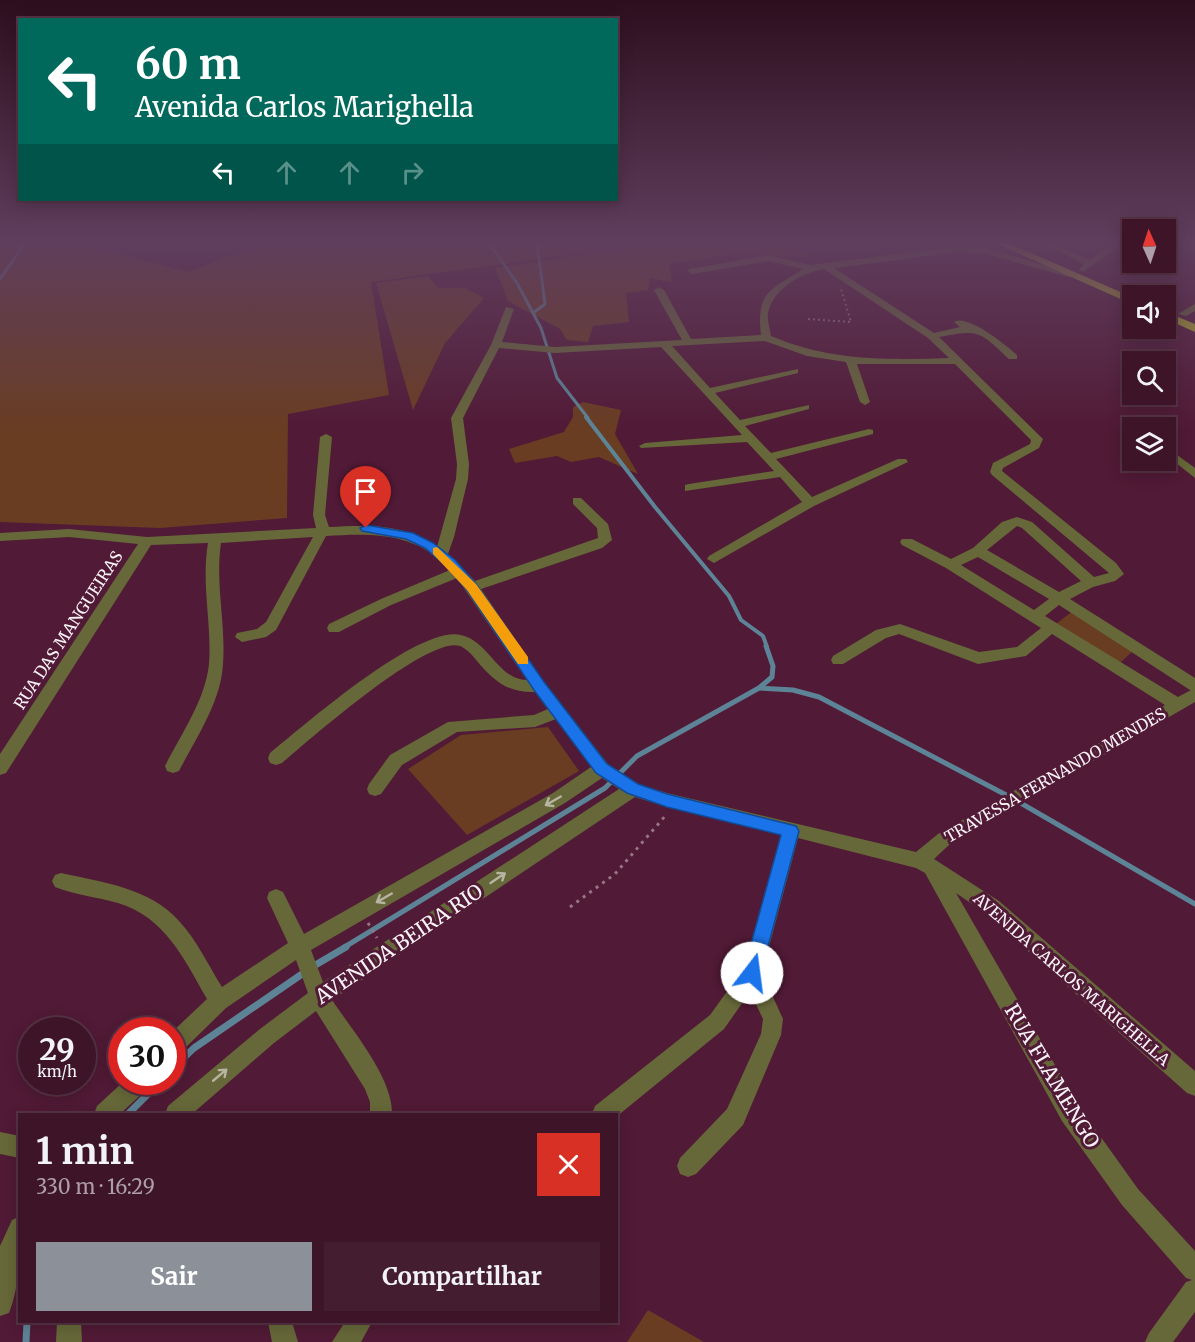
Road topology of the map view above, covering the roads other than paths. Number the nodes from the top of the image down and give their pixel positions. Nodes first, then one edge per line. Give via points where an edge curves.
1 (668, 306) edge
2 (766, 306) edge
3 (885, 306) edge
4 (1195, 308) edge
5 (509, 309) dead end
6 (1176, 311) edge
7 (1183, 314) junction
8 (1195, 318) edge
9 (1176, 319) edge
10 (959, 322) dead end
11 (969, 328) junction
12 (1195, 328) edge
13 (932, 336) junction
14 (766, 338) junction
15 (688, 342) junction
16 (664, 344) junction
17 (496, 345) junction
18 (1013, 357) dead end
19 (850, 358) junction
20 (955, 361) junction
21 (794, 372) dead end
22 (709, 391) junction
23 (865, 402) dead end
24 (805, 407) dead end
25 (739, 424) junction
26 (869, 432) dead end
27 (326, 437) dead end
28 (752, 438) junction
29 (645, 446) dead end
30 (770, 457) junction
31 (1176, 458) edge
32 (902, 462) dead end
33 (784, 473) junction
34 (1195, 474) edge
35 (689, 488) dead end
36 (577, 501) dead end
37 (810, 503) junction
38 (322, 530) junction
39 (0, 537) edge
40 (215, 539) junction
41 (147, 541) junction
42 (908, 542) dead end
43 (978, 551) junction
44 (441, 554) junction
45 (714, 559) dead end
46 (951, 565) junction
47 (459, 572) junction
48 (1091, 582) junction
49 (472, 587) junction
50 (1058, 598) junction
51 (1035, 616) junction
52 (1052, 627) junction
53 (334, 628) dead end
54 (242, 637) dead end
55 (838, 660) dead end
56 (539, 686) junction
57 (1195, 686) edge
58 (1195, 695) edge
59 (1176, 704) junction
60 (558, 712) junction
61 (276, 758) dead end
62 (173, 766) dead end
63 (0, 768) edge
64 (616, 778) junction
65 (375, 789) dead end
66 (791, 831) junction
67 (925, 864) junction
68 (61, 881) dead end
69 (276, 898) dead end
70 (300, 946) junction
71 (752, 973) junction
72 (319, 997) junction
73 (219, 1001) junction
74 (186, 1033) edge
75 (1195, 1085) edge
76 (125, 1095) edge
77 (106, 1113) edge
78 (177, 1113) edge
79 (381, 1113) edge
80 (604, 1113) edge
81 (0, 1143) edge
82 (18, 1147) edge
83 (688, 1166) dead end
84 (18, 1232) edge
85 (1195, 1269) edge
86 (1195, 1291) edge
87 (0, 1304) edge
88 (69, 1323) edge
89 (280, 1323) edge
90 (359, 1323) edge
91 (69, 1342) edge
92 (285, 1342) edge
93 (345, 1342) edge
94 (1158, 1342) edge

1 - 15 street
2 - 14 street via 763,314
3 - 13 street
4 - 7 street
5 - 17 street
6 - 7 highway
7 - 8 highway
9 - 12 highway
10 - 11 street
11 - 13 street
11 - 18 street via 989,335
13 - 20 street
14 - 15 street
14 - 19 street via 810,354
15 - 16 street
16 - 17 street via 555,350
16 - 22 street
17 - 44 street via 457,418 462,479
19 - 20 street
19 - 23 street
20 - 48 street via 1038,442 997,466 996,472 1115,571 1114,577
21 - 22 street
22 - 25 street
24 - 25 street
25 - 28 street
26 - 30 street
27 - 38 street via 319,515
28 - 29 street
28 - 30 street
30 - 33 street
31 - 34 street
32 - 37 street
33 - 35 street
33 - 37 street
36 - 49 street via 603,527 604,540
37 - 45 street
38 - 40 street
38 - 44 street via 395,531
38 - 54 street via 271,626
39 - 41 street via 69,533
40 - 41 street
40 - 62 street via 210,566 216,667
41 - 63 street, RUA DAS MANGUEIRAS
42 - 46 street
43 - 46 street
43 - 48 street via 1017,521 1027,525
43 - 50 street
44 - 47 street
46 - 51 street
47 - 49 street
47 - 53 street
48 - 50 street
49 - 56 street
50 - 51 street
50 - 57 street
51 - 52 street
52 - 55 street via 1021,652 978,658 900,629 881,634
52 - 59 street
56 - 60 street
56 - 61 street via 517,686 501,678 475,649 460,640 447,640 426,647 379,676
58 - 59 street, TRAVESSA FERNANDO MENDES
59 - 67 street, TRAVESSA FERNANDO MENDES via 944,839
60 - 64 street
60 - 65 street via 535,721 454,726 396,760
64 - 66 street, AVENIDA CARLOS MARIGHELLA via 677,802
64 -> 70 street via 559,798
72 -> 64 street, AVENIDA BEIRA RIO via 386,952
66 - 67 street, AVENIDA CARLOS MARIGHELLA
66 - 71 street
67 - 75 street, AVENIDA CARLOS MARIGHELLA via 992,907
67 - 85 street, RUA FLAMENGO via 1070,1113 1130,1197
68 - 73 street via 120,895 150,908 172,925
69 - 70 street
70 - 72 street
70 - 73 street
71 - 80 street via 717,1022
71 - 83 street via 773,1019 771,1035 735,1117
78 -> 72 street, AVENIDA BEIRA RIO
72 - 79 street via 373,1082
73 - 74 street
76 - 77 street
81 - 82 street
84 - 87 street
86 - 94 street
88 - 91 street
89 - 92 street
90 - 93 street

